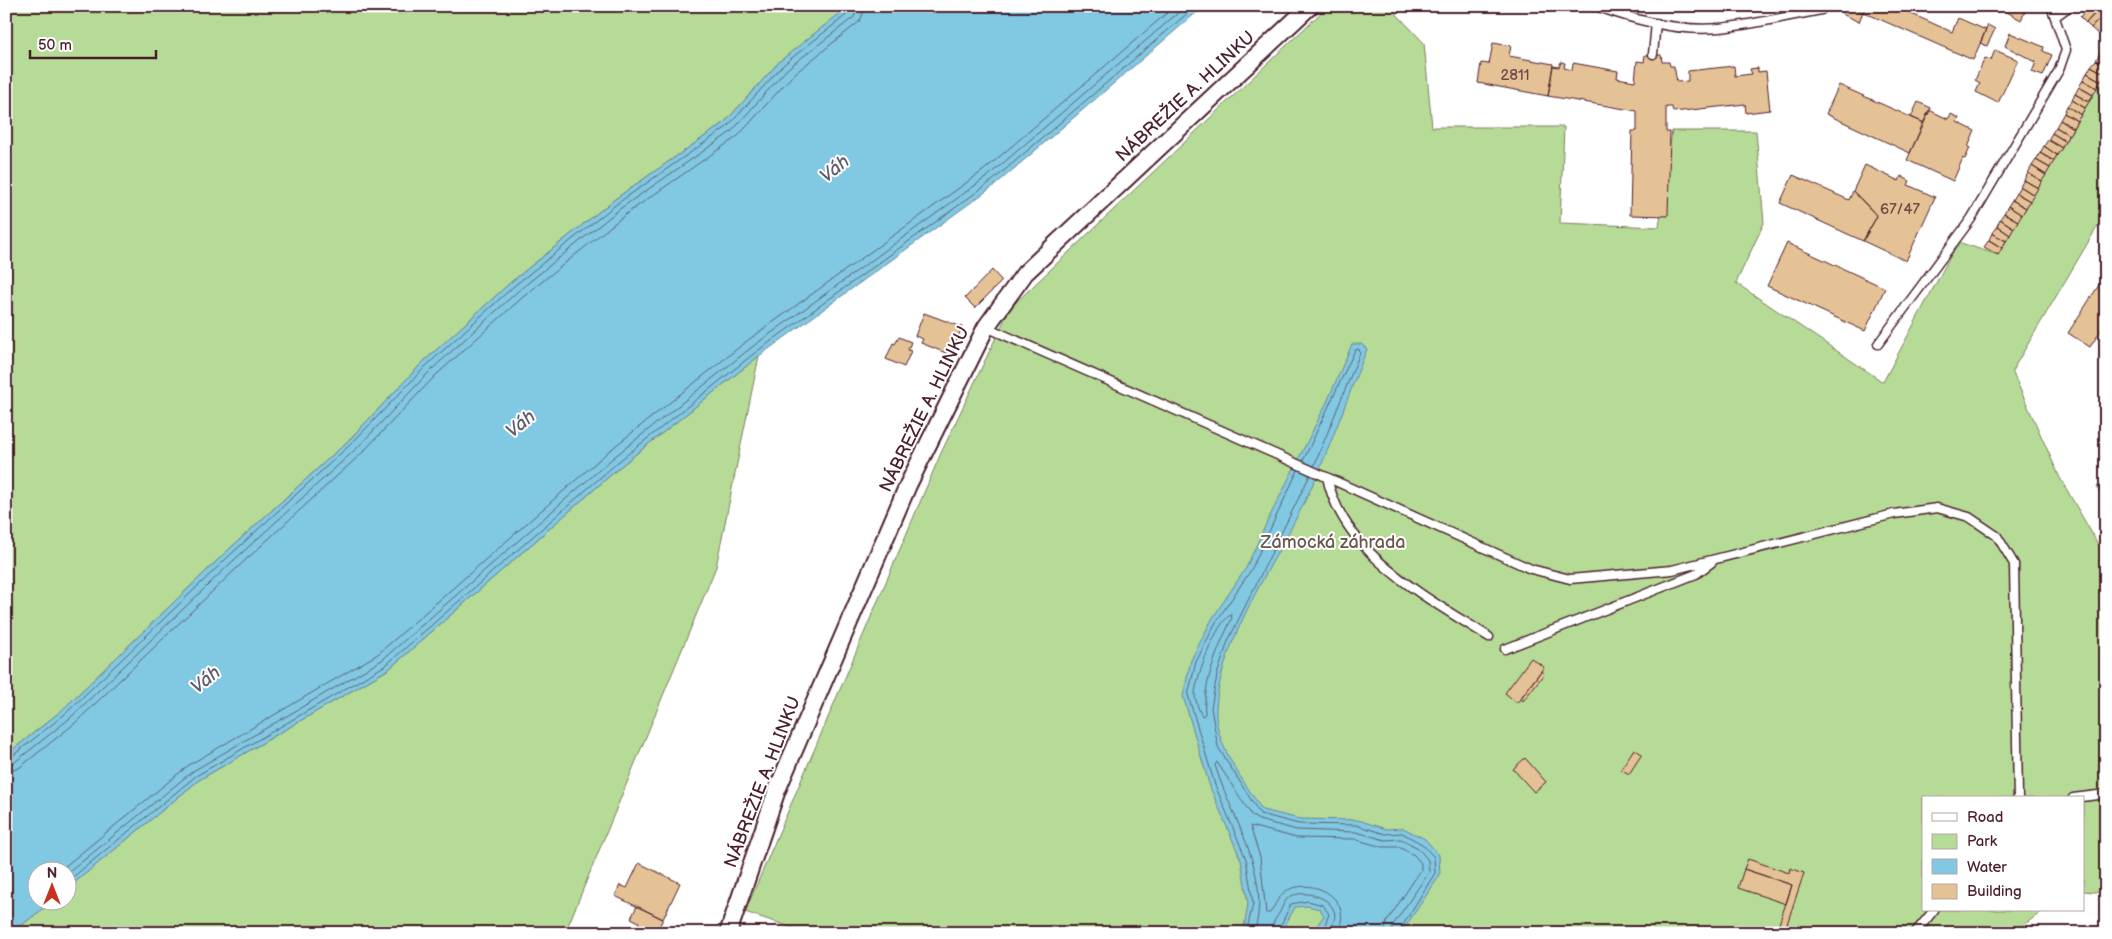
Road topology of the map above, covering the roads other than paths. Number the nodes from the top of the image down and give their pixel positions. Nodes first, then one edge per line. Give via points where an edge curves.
1 (1310, 6) edge
2 (1596, 6) edge
3 (2052, 6) edge
4 (2070, 6) edge
5 (1821, 10) dead end
6 (2056, 16) junction
7 (1656, 23) junction
8 (1653, 54) dead end
9 (986, 327) junction
10 (1878, 344) dead end
11 (1324, 476) junction
12 (1716, 558) junction
13 (1489, 637) dead end
14 (1505, 649) dead end
15 (2106, 794) edge
16 (2018, 796) edge
17 (2084, 797) edge
18 (1932, 912) edge
19 (728, 933) edge
20 (1916, 933) edge

1 - 9 street, NÁBREŽIE A. HLINKU via 1025,273
2 - 7 lane
3 - 6 lane
4 - 6 lane
5 - 7 lane via 1718,28 1672,27
6 - 10 lane via 2066,50 2059,70 1971,219
7 - 8 lane
9 - 11 lane
9 - 19 street, NÁBREŽIE A. HLINKU via 908,485 780,781
11 - 12 lane via 1530,570 1570,579 1672,570
11 - 13 lane via 1331,498 1351,531 1384,566
12 - 14 lane via 1696,574
12 - 16 lane via 1894,514 1937,508 1969,517 1997,536 2014,564
15 - 17 lane
18 - 20 lane

